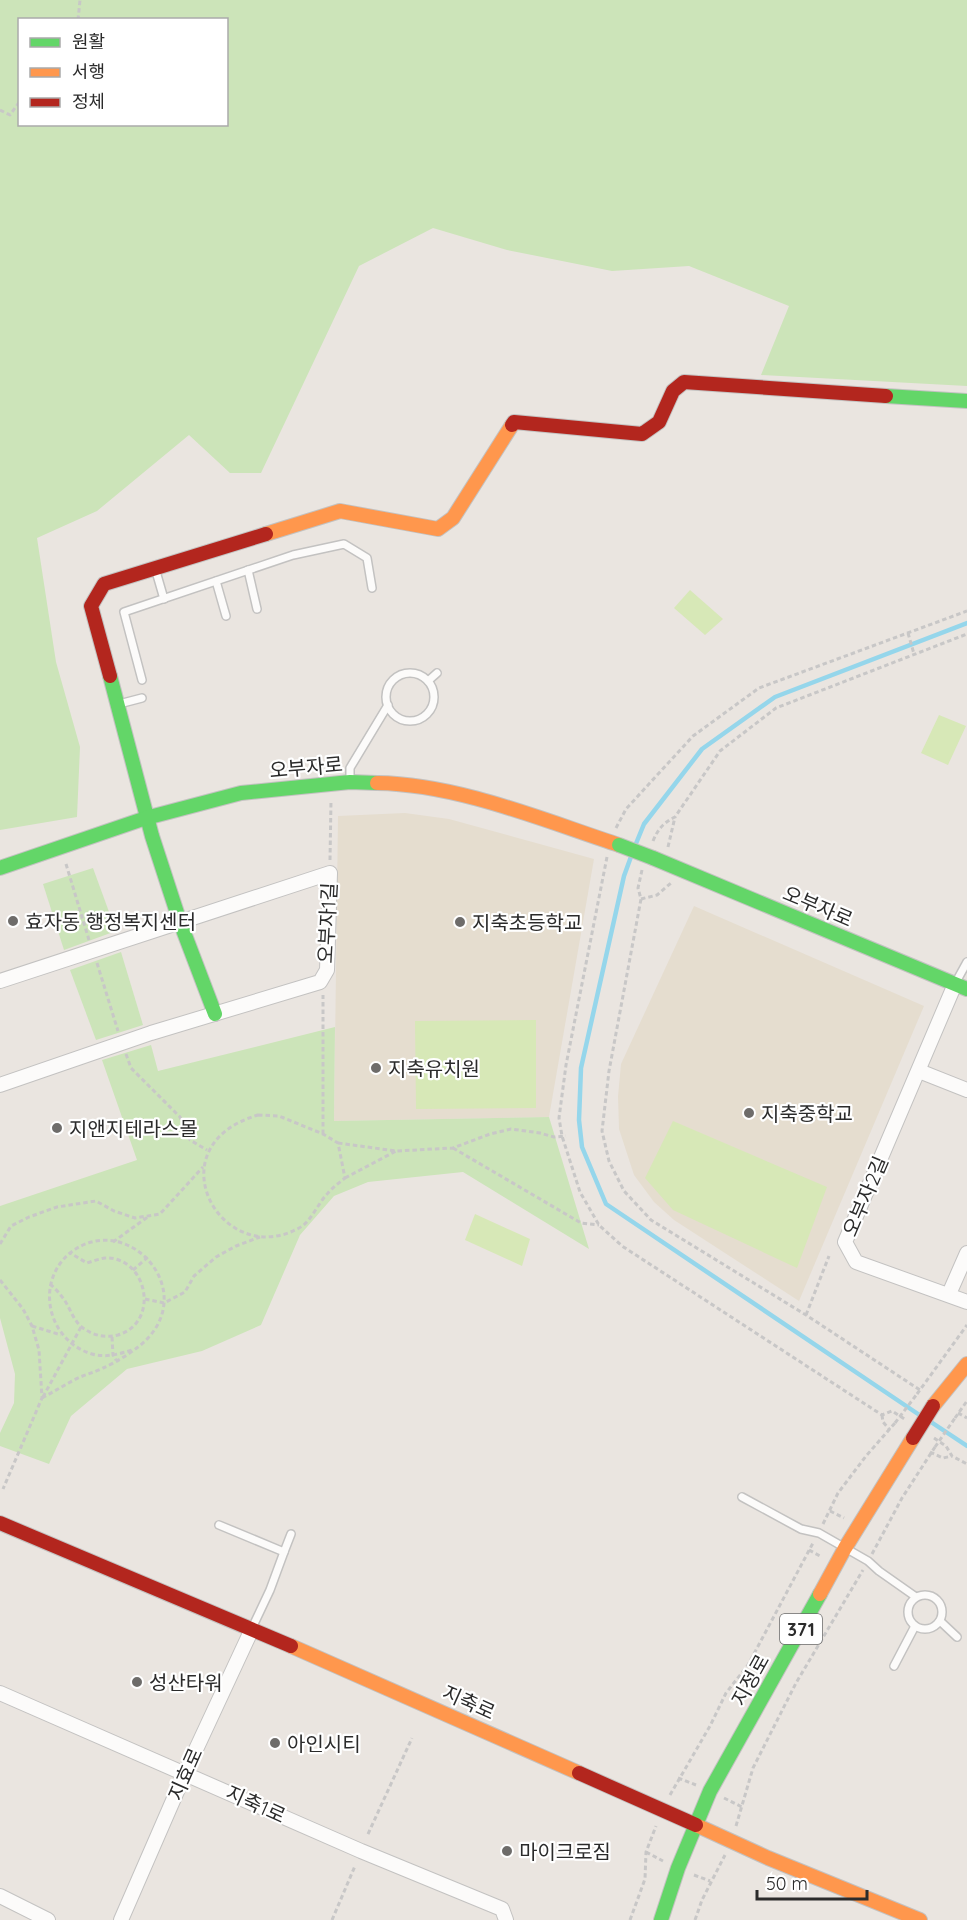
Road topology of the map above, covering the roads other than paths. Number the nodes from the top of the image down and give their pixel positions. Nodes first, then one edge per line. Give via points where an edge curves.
1 (967, 401) edge
2 (155, 568) junction
3 (248, 570) junction
4 (216, 581) junction
5 (372, 588) dead end
6 (164, 599) junction
7 (257, 609) dead end
8 (226, 616) dead end
9 (437, 673) dead end
10 (142, 680) dead end
11 (428, 681) junction
12 (142, 698) dead end
13 (117, 705) junction
14 (388, 705) junction
15 (350, 782) junction
16 (146, 818) junction
17 (0, 868) edge
18 (180, 922) junction
19 (967, 962) edge
20 (0, 981) edge
21 (961, 987) edge
22 (215, 1014) junction
23 (919, 1071) junction
24 (0, 1085) edge
25 (967, 1090) edge
26 (967, 1253) edge
27 (949, 1294) junction
28 (967, 1302) edge
29 (967, 1364) edge
30 (742, 1497) dead end
31 (0, 1523) edge
32 (219, 1525) dead end
33 (291, 1534) dead end
34 (845, 1548) junction
35 (284, 1552) junction
36 (916, 1597) junction
37 (940, 1621) junction
38 (915, 1626) junction
39 (252, 1629) junction
40 (957, 1637) dead end
41 (894, 1666) dead end
42 (0, 1693) edge
43 (185, 1773) junction
44 (696, 1825) junction
45 (0, 1896) edge
46 (48, 1920) edge
47 (121, 1920) edge
48 (506, 1920) edge
49 (661, 1920) edge
50 (920, 1920) edge

1 - 2 main road via 684,382 673,392 658,422 642,435 514,422 453,518 438,529 340,511
2 - 6 lane
2 - 13 main road via 104,584 92,606
3 - 4 lane
3 - 5 lane via 344,544 367,558
3 - 7 lane
4 - 6 lane
4 - 8 lane
6 - 10 lane via 124,612
9 - 11 lane
11 - 14 lane via 414,673 398,676 388,689
11 - 14 lane via 434,695 430,709 419,719 397,717
12 - 13 lane
13 - 16 main road
14 - 15 lane via 350,768
15 - 16 main road, 오부자로 via 241,793
15 - 21 main road, 오부자로, bridge via 404,783 484,801 652,854
16 - 17 main road, 오부자로
16 - 18 main road
18 - 20 street, 오부자1길
18 - 22 main road
18 - 22 street, 오부자1길 via 330,873 327,970 320,982
19 - 21 lane
21 - 23 street, 오부자2길
22 - 24 street, 오부자1길
23 - 25 street
23 - 27 street, 오부자2길 via 845,1242 856,1262
26 - 27 street
27 - 28 street, 오부자2길
29 - 34 main road, 지정로 / 371, bridge via 933,1407
30 - 34 lane
31 - 39 main road, 지축로
32 - 35 lane
33 - 35 lane
34 - 36 lane
34 - 44 main road, 지정로 / 371 via 710,1791
35 - 39 lane
36 - 37 lane via 927,1595 937,1600 942,1610
36 - 38 lane via 908,1611
37 - 38 lane via 932,1628
37 - 40 lane
38 - 41 lane
39 - 43 street, 지효로
39 - 44 main road, 지축로
42 - 43 street, 지축1로
43 - 47 street, 지효로
43 - 48 street, 지축1로 via 502,1909
44 - 49 main road, 지정로
44 - 50 main road, 지축로
45 - 46 street

